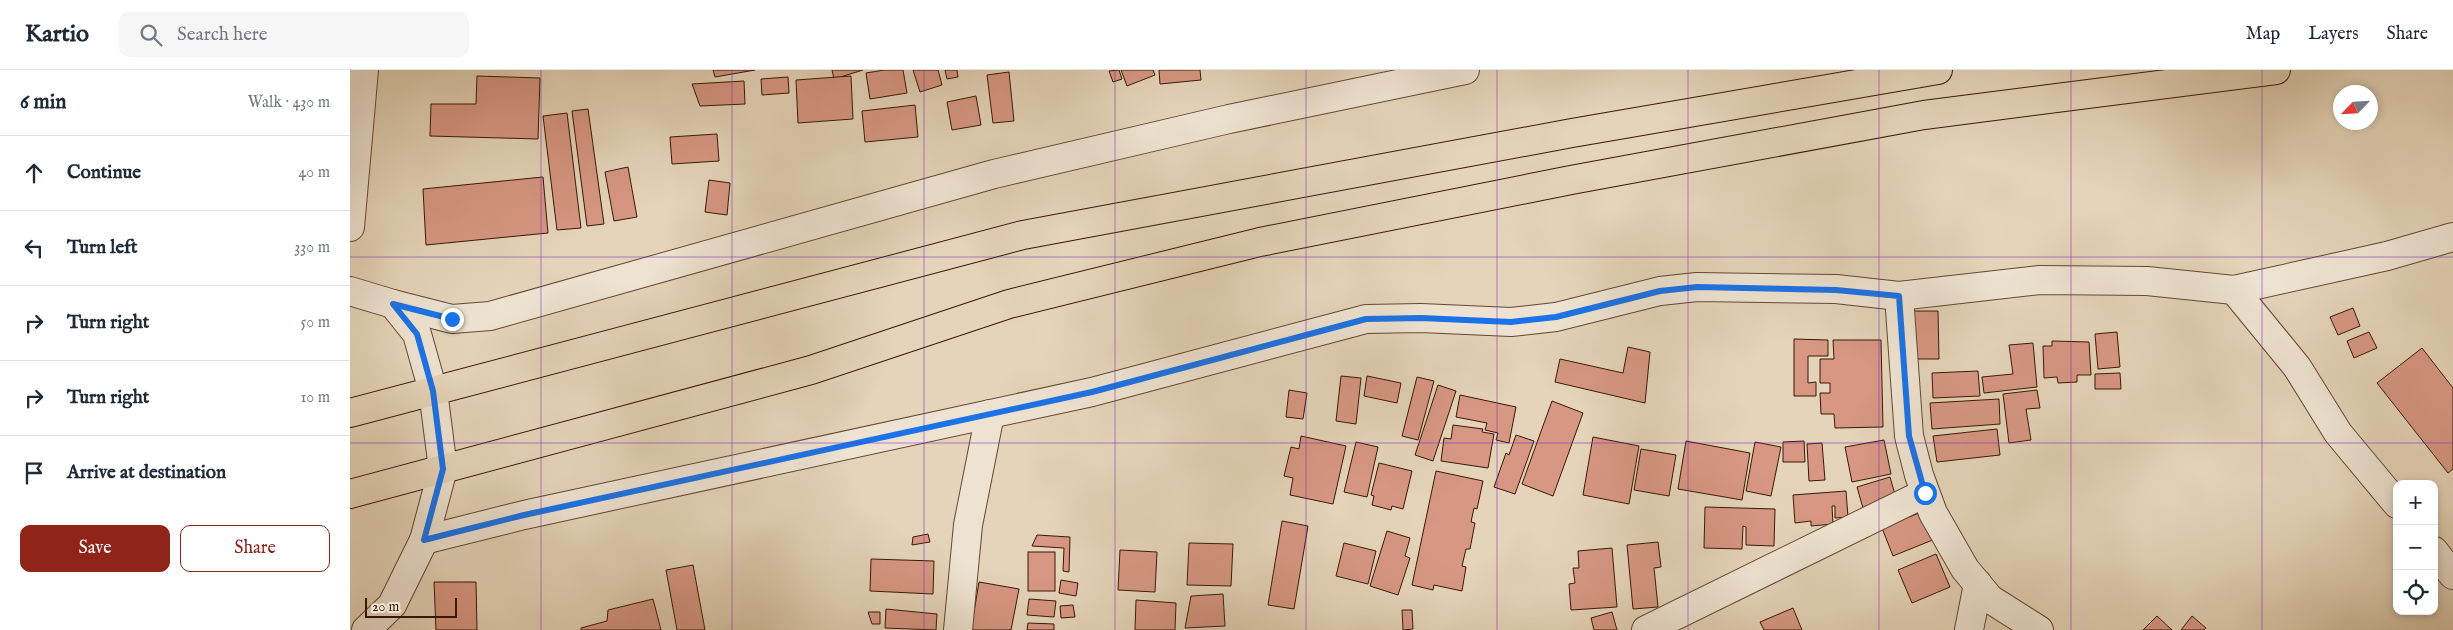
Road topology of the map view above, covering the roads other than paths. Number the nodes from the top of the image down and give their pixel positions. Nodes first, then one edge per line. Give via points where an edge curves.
1 (364, 70) edge
2 (1465, 70) edge
3 (1938, 70) edge
4 (2276, 70) edge
5 (350, 227) edge
6 (2453, 237) edge
7 (2234, 290) junction
8 (350, 291) edge
9 (1899, 296) junction
10 (393, 304) junction
11 (433, 391) junction
12 (350, 413) edge
13 (990, 414) junction
14 (443, 469) junction
15 (1925, 493) junction
16 (350, 494) edge
17 (2393, 499) edge
18 (424, 540) junction
19 (2438, 556) edge
20 (2453, 575) edge
21 (1978, 584) junction
22 (366, 630) edge
23 (958, 630) edge
24 (1646, 630) edge
25 (1969, 630) edge
26 (2039, 630) edge

1 - 5 street
2 - 10 street via 1229,119 994,174 490,316 452,319
3 - 11 highway via 1562,135 1023,235
4 - 14 highway via 1924,115 1260,242 1009,304 811,370
6 - 7 street via 2387,256
7 - 9 street via 2147,282 2040,280
7 - 17 street via 2297,367 2338,434
8 - 10 street
9 - 13 street via 1836,290 1697,287 1660,291 1556,317 1511,322 1366,319 1092,392
9 - 15 street via 1909,436
10 - 11 street via 417,334
11 - 12 highway
11 - 14 street
13 - 18 street via 524,515
13 - 23 street via 968,525
14 - 16 highway
14 - 18 street
15 - 21 street via 1960,561
15 - 24 street
18 - 22 street via 392,605
19 - 20 street
21 - 25 street
21 - 26 street via 1990,599

